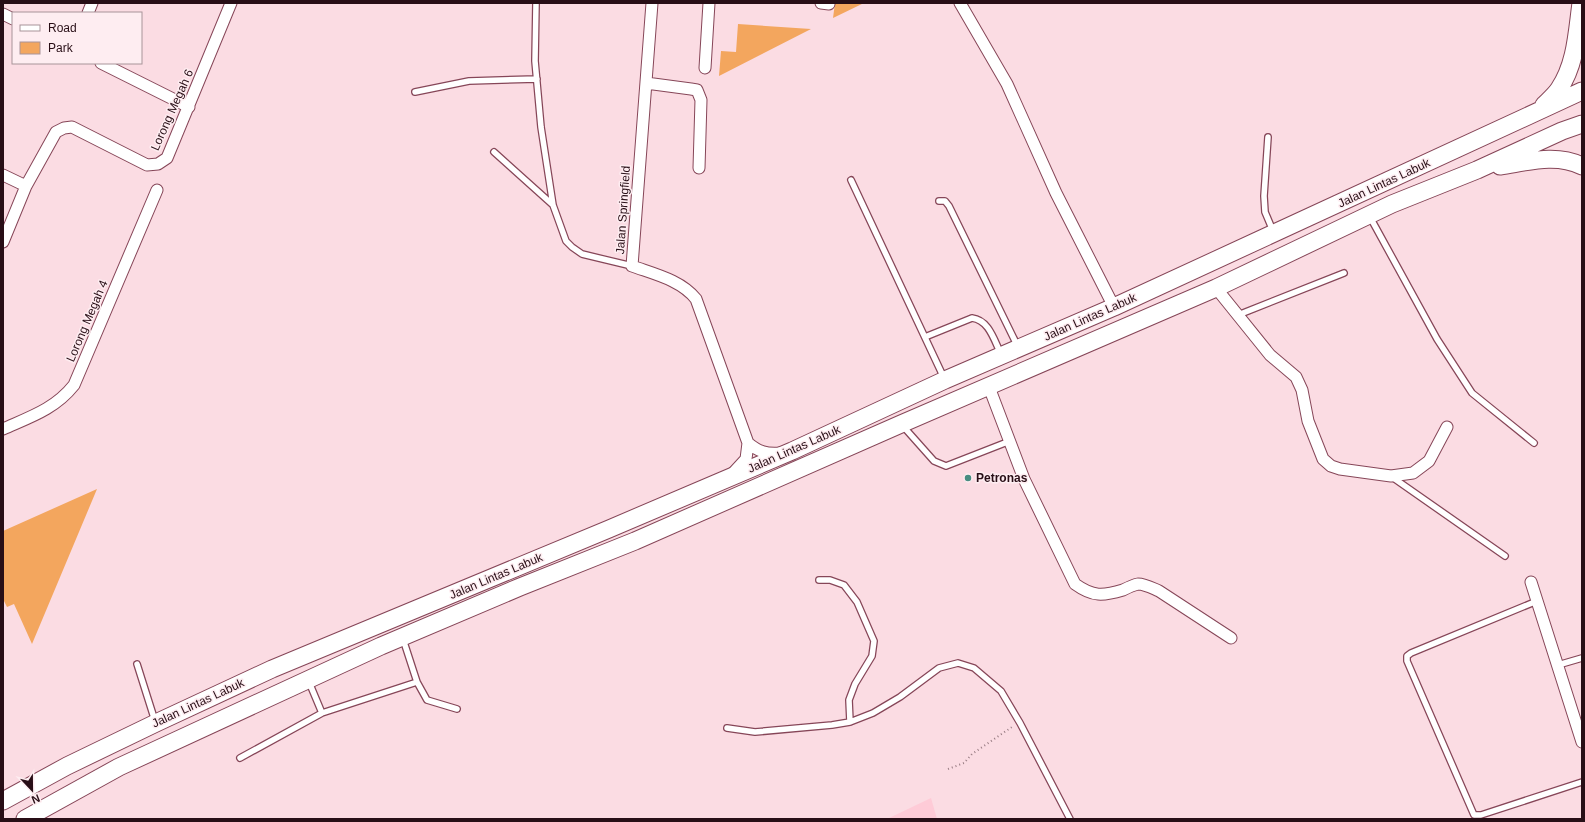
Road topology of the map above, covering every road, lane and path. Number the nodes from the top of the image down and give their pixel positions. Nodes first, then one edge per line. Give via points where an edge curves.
1 (231, 3) edge
2 (536, 3) edge
3 (652, 3) edge
4 (709, 3) edge
5 (960, 3) edge
6 (1581, 3) edge
7 (3, 14) edge
8 (12, 18) edge
9 (1582, 25) edge
10 (103, 64) edge
11 (704, 68) dead end
12 (538, 79) junction
13 (646, 83) junction
14 (1582, 91) edge
15 (415, 92) dead end
16 (189, 107) junction
17 (1524, 118) junction
18 (1582, 124) edge
19 (1268, 137) dead end
20 (494, 152) dead end
21 (1582, 166) edge
22 (699, 168) dead end
23 (1477, 170) junction
24 (3, 175) edge
25 (852, 180) dead end
26 (26, 186) junction
27 (157, 190) dead end
28 (939, 201) dead end
29 (553, 206) junction
30 (1369, 215) junction
31 (1274, 234) junction
32 (3, 242) edge
33 (632, 266) junction
34 (1344, 273) dead end
35 (1216, 288) junction
36 (1114, 307) junction
37 (1238, 315) junction
38 (925, 337) junction
39 (1019, 349) junction
40 (1002, 356) junction
41 (945, 380) junction
42 (989, 387) junction
43 (901, 424) junction
44 (1447, 427) dead end
45 (3, 429) edge
46 (1010, 441) junction
47 (748, 443) junction
48 (1534, 444) dead end
49 (792, 451) junction
50 (1391, 476) junction
51 (726, 479) junction
52 (1505, 556) dead end
53 (819, 580) dead end
54 (1531, 582) dead end
55 (520, 587) junction
56 (1537, 601) junction
57 (403, 637) junction
58 (1231, 638) dead end
59 (1582, 658) edge
60 (137, 664) dead end
61 (1558, 665) junction
62 (272, 669) junction
63 (308, 680) junction
64 (417, 682) junction
65 (457, 710) dead end
66 (322, 713) junction
67 (156, 722) junction
68 (850, 722) junction
69 (1020, 722) junction
70 (727, 728) dead end
71 (1582, 742) edge
72 (240, 758) dead end
73 (948, 769) dead end
74 (1582, 782) edge
75 (3, 801) edge
76 (25, 819) edge
77 (1070, 819) edge

1 - 16 street, Lorong Megah 6
2 - 12 lane via 535,61
3 - 13 street, Jalan Springfield
4 - 11 street
5 - 36 street via 1007,84 1056,192
6 - 9 main road
6 - 17 main road via 1576,45 1566,77 1558,91 1544,105
7 - 8 street
10 - 16 street
12 - 15 lane via 469,81
12 - 29 lane via 541,127
13 - 22 street via 697,90 700,94 702,100
13 - 33 street, Jalan Springfield
14 - 17 main road, Jalan Lintas Labuk
16 - 26 street, Lorong Megah 6 via 167,158 158,164 147,165 72,127 64,128 56,132
17 - 31 main road, Jalan Lintas Labuk
18 - 23 main road, Jalan Lintas Labuk
19 - 31 lane via 1264,196 1265,212
20 - 29 lane
21 - 23 main road via 1570,161 1544,159
23 - 30 main road, Jalan Lintas Labuk
24 - 26 street
25 - 38 lane
26 - 32 street, Lorong Megah 6
27 - 45 street, Lorong Megah 4 via 74,385 55,404
28 - 39 lane via 945,201 949,206
29 - 33 lane via 566,240 572,247 582,254
30 - 35 main road, Jalan Lintas Labuk
30 - 48 lane via 1437,339 1472,393
31 - 36 main road, Jalan Lintas Labuk
33 - 47 street, Jalan Springfield via 683,286 696,299
34 - 37 lane
35 - 37 street
35 - 42 main road, Jalan Lintas Labuk
36 - 39 main road, Jalan Lintas Labuk
37 - 50 street via 1270,355 1296,377 1302,390 1308,421 1323,458 1331,466 1340,469
38 - 40 lane via 972,318 980,319 986,324
38 - 41 lane
39 - 40 main road, Jalan Lintas Labuk
40 - 41 main road, Jalan Lintas Labuk
41 - 49 main road, Jalan Lintas Labuk
42 - 43 main road, Jalan Lintas Labuk
42 - 46 street
43 - 46 lane via 934,462 946,466
43 - 55 main road, Jalan Lintas Labuk via 635,541
44 - 50 street via 1429,461 1413,473
46 - 58 street via 1024,479 1075,584 1084,591 1097,595 1113,593 1138,584 1147,585
47 - 49 street via 757,450 769,454
47 - 51 street via 746,459
49 - 51 main road, Jalan Lintas Labuk
50 - 52 lane
51 - 62 main road, Jalan Lintas Labuk
53 - 68 lane via 830,580 844,585 857,602 874,641 872,656 855,684 849,700
54 - 56 street
55 - 57 main road, Jalan Lintas Labuk
55 - 62 main road via 518,583 507,581 326,655
56 - 61 street
56 - 74 lane via 1411,653 1407,656 1407,661 1474,815 1481,815
57 - 63 main road, Jalan Lintas Labuk
57 - 64 lane
59 - 61 lane
60 - 67 lane
61 - 71 street
62 - 67 main road, Jalan Lintas Labuk
63 - 66 lane
63 - 76 main road, Jalan Lintas Labuk via 119,767
64 - 65 lane via 427,700
64 - 66 lane
66 - 72 lane
67 - 75 main road, Jalan Lintas Labuk
68 - 69 lane via 873,713 900,697 939,668 958,663 974,668 1000,691
68 - 70 lane via 755,732
69 - 73 path via 972,754 964,763
69 - 77 lane

